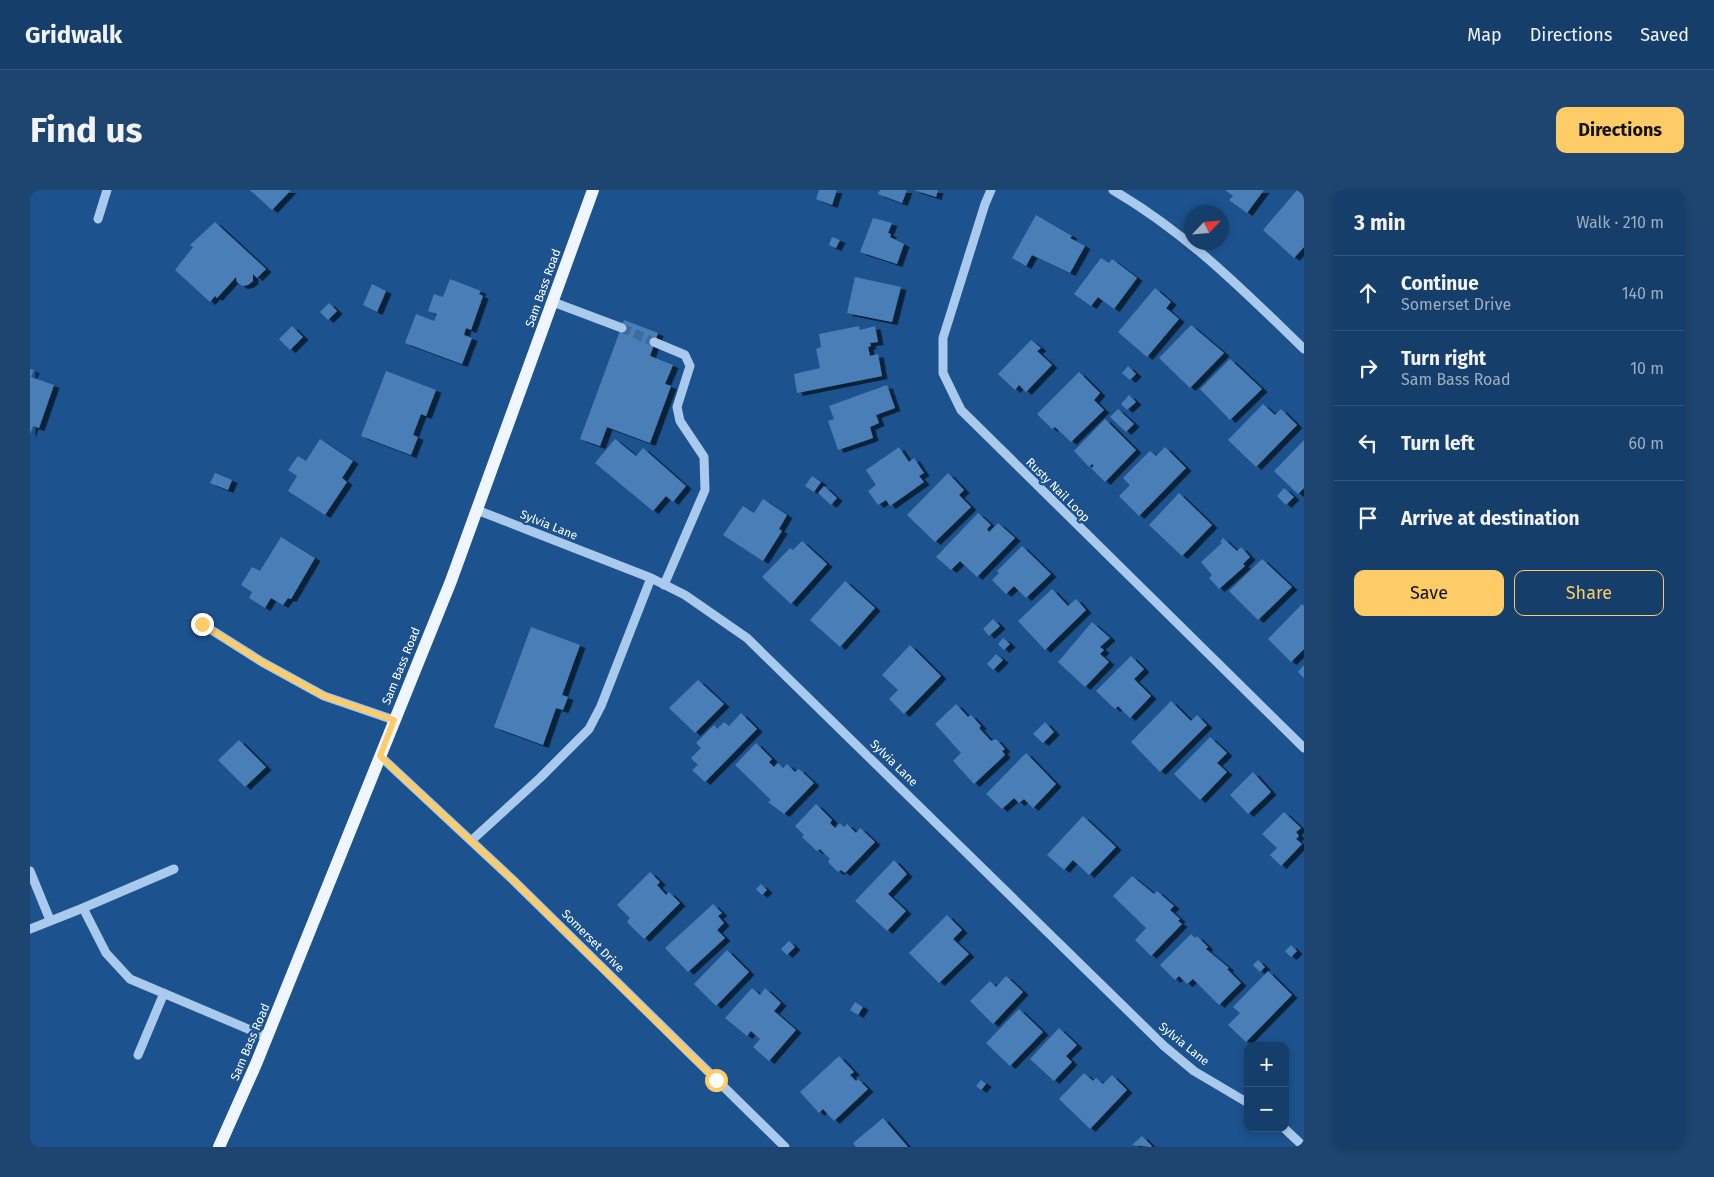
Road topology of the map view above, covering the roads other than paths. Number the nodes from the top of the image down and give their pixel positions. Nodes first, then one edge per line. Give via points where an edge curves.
1 (107, 190) edge
2 (593, 190) edge
3 (991, 190) edge
4 (1113, 190) edge
5 (98, 219) dead end
6 (552, 302) junction
7 (622, 328) tunnel mouth
8 (654, 342) tunnel mouth
9 (1304, 349) edge
10 (477, 510) junction
11 (651, 578) junction
12 (664, 585) junction
13 (202, 624) dead end
14 (394, 720) junction
15 (1304, 748) edge
16 (380, 756) junction
17 (471, 841) junction
18 (174, 869) dead end
19 (30, 871) edge
20 (83, 908) junction
21 (50, 920) junction
22 (30, 929) edge
23 (164, 993) junction
24 (267, 1037) junction
25 (138, 1055) dead end
26 (1244, 1100) edge
27 (1288, 1132) edge
28 (219, 1147) edge
29 (785, 1147) edge
30 (1304, 1147) edge

1 - 5 street
2 - 6 main road, Sam Bass Road
3 - 15 street, Rusty Nail Loop via 943,338 943,373 954,401 1082,532
4 - 9 street via 1208,256
6 - 7 street
6 - 10 main road, Sam Bass Road
8 - 12 street via 685,355 690,366 677,407 680,421 704,457 705,490
10 - 11 street, Sylvia Lane
10 - 14 main road, Sam Bass Road
11 - 12 street, Sylvia Lane
11 - 17 street via 601,706 589,728
12 - 26 street, Sylvia Lane via 717,615 747,638 1164,1046 1194,1071
13 - 14 street via 324,696
14 - 16 main road, Sam Bass Road
16 - 17 street, Somerset Drive
16 - 24 main road, Sam Bass Road
17 - 29 street, Somerset Drive
18 - 20 street
19 - 21 street
20 - 21 street
20 - 23 street via 106,953 130,979
21 - 22 street
23 - 24 street
23 - 25 street
24 - 28 main road, Sam Bass Road
27 - 30 street

